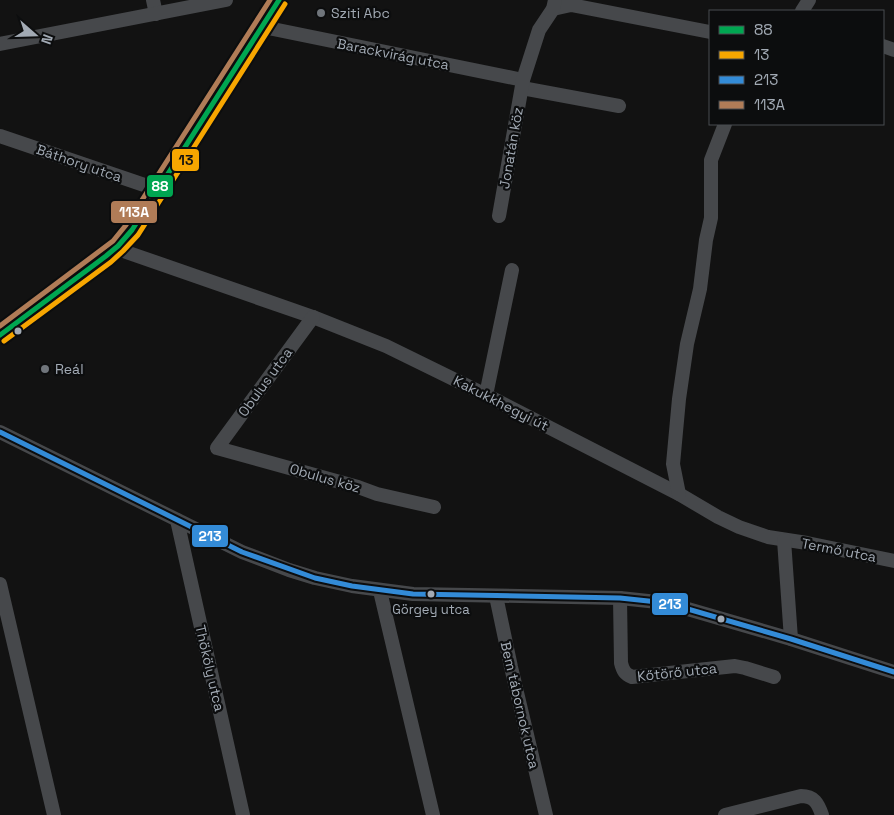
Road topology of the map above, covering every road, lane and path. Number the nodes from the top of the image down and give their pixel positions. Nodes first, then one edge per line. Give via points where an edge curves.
1 (226, 0) edge
2 (279, 0) edge
3 (554, 4) edge
4 (155, 7) edge
5 (264, 25) junction
6 (709, 32) edge
7 (0, 44) edge
8 (522, 84) junction
9 (619, 106) dead end
10 (725, 125) edge
11 (0, 136) edge
12 (159, 190) junction
13 (499, 216) dead end
14 (118, 246) junction
15 (512, 270) dead end
16 (313, 317) junction
17 (0, 335) edge
18 (486, 395) junction
19 (0, 432) edge
20 (216, 448) joint
21 (679, 494) junction
22 (434, 507) dead end
23 (177, 520) junction
24 (784, 540) junction
25 (894, 560) edge
26 (0, 584) edge
27 (380, 590) junction
28 (496, 596) junction
29 (620, 598) junction
30 (791, 639) junction
31 (894, 672) edge
32 (774, 677) dead end
33 (54, 815) edge
34 (243, 815) edge
35 (433, 815) edge
36 (546, 815) edge
37 (725, 815) edge
38 (822, 815) edge

1 - 4 street
2 - 5 street
3 - 6 street
3 - 8 street, Jonatán köz via 539,30
4 - 7 street
5 - 8 street, Barackvirág utca via 273,30
5 - 12 street
8 - 9 street, Barackvirág utca
8 - 13 street, Jonatán köz
10 - 21 street via 711,160 711,218 679,399 673,464
11 - 12 street, Báthory utca
12 - 14 street
14 - 16 street, Kakukkhegyi út via 126,252
14 - 17 street
15 - 18 street
16 - 18 street, Kakukkhegyi út via 386,346
16 - 20 street, Obulus utca
18 - 21 street, Kakukkhegyi út
19 - 23 street
20 - 22 street, Obulus köz
21 - 24 street, Kakukkhegyi út via 739,527
23 - 27 street via 242,552 289,570
23 - 34 street, Thököly utca
24 - 25 street, Termő utca
24 - 30 street
26 - 33 street
27 - 28 street
27 - 35 street
28 - 29 street
28 - 36 street, Bem tábornok utca
29 - 30 street via 675,604
29 - 32 street, Kőtörő utca via 621,663 626,675 735,666
30 - 31 street
37 - 38 street via 801,796 814,798

